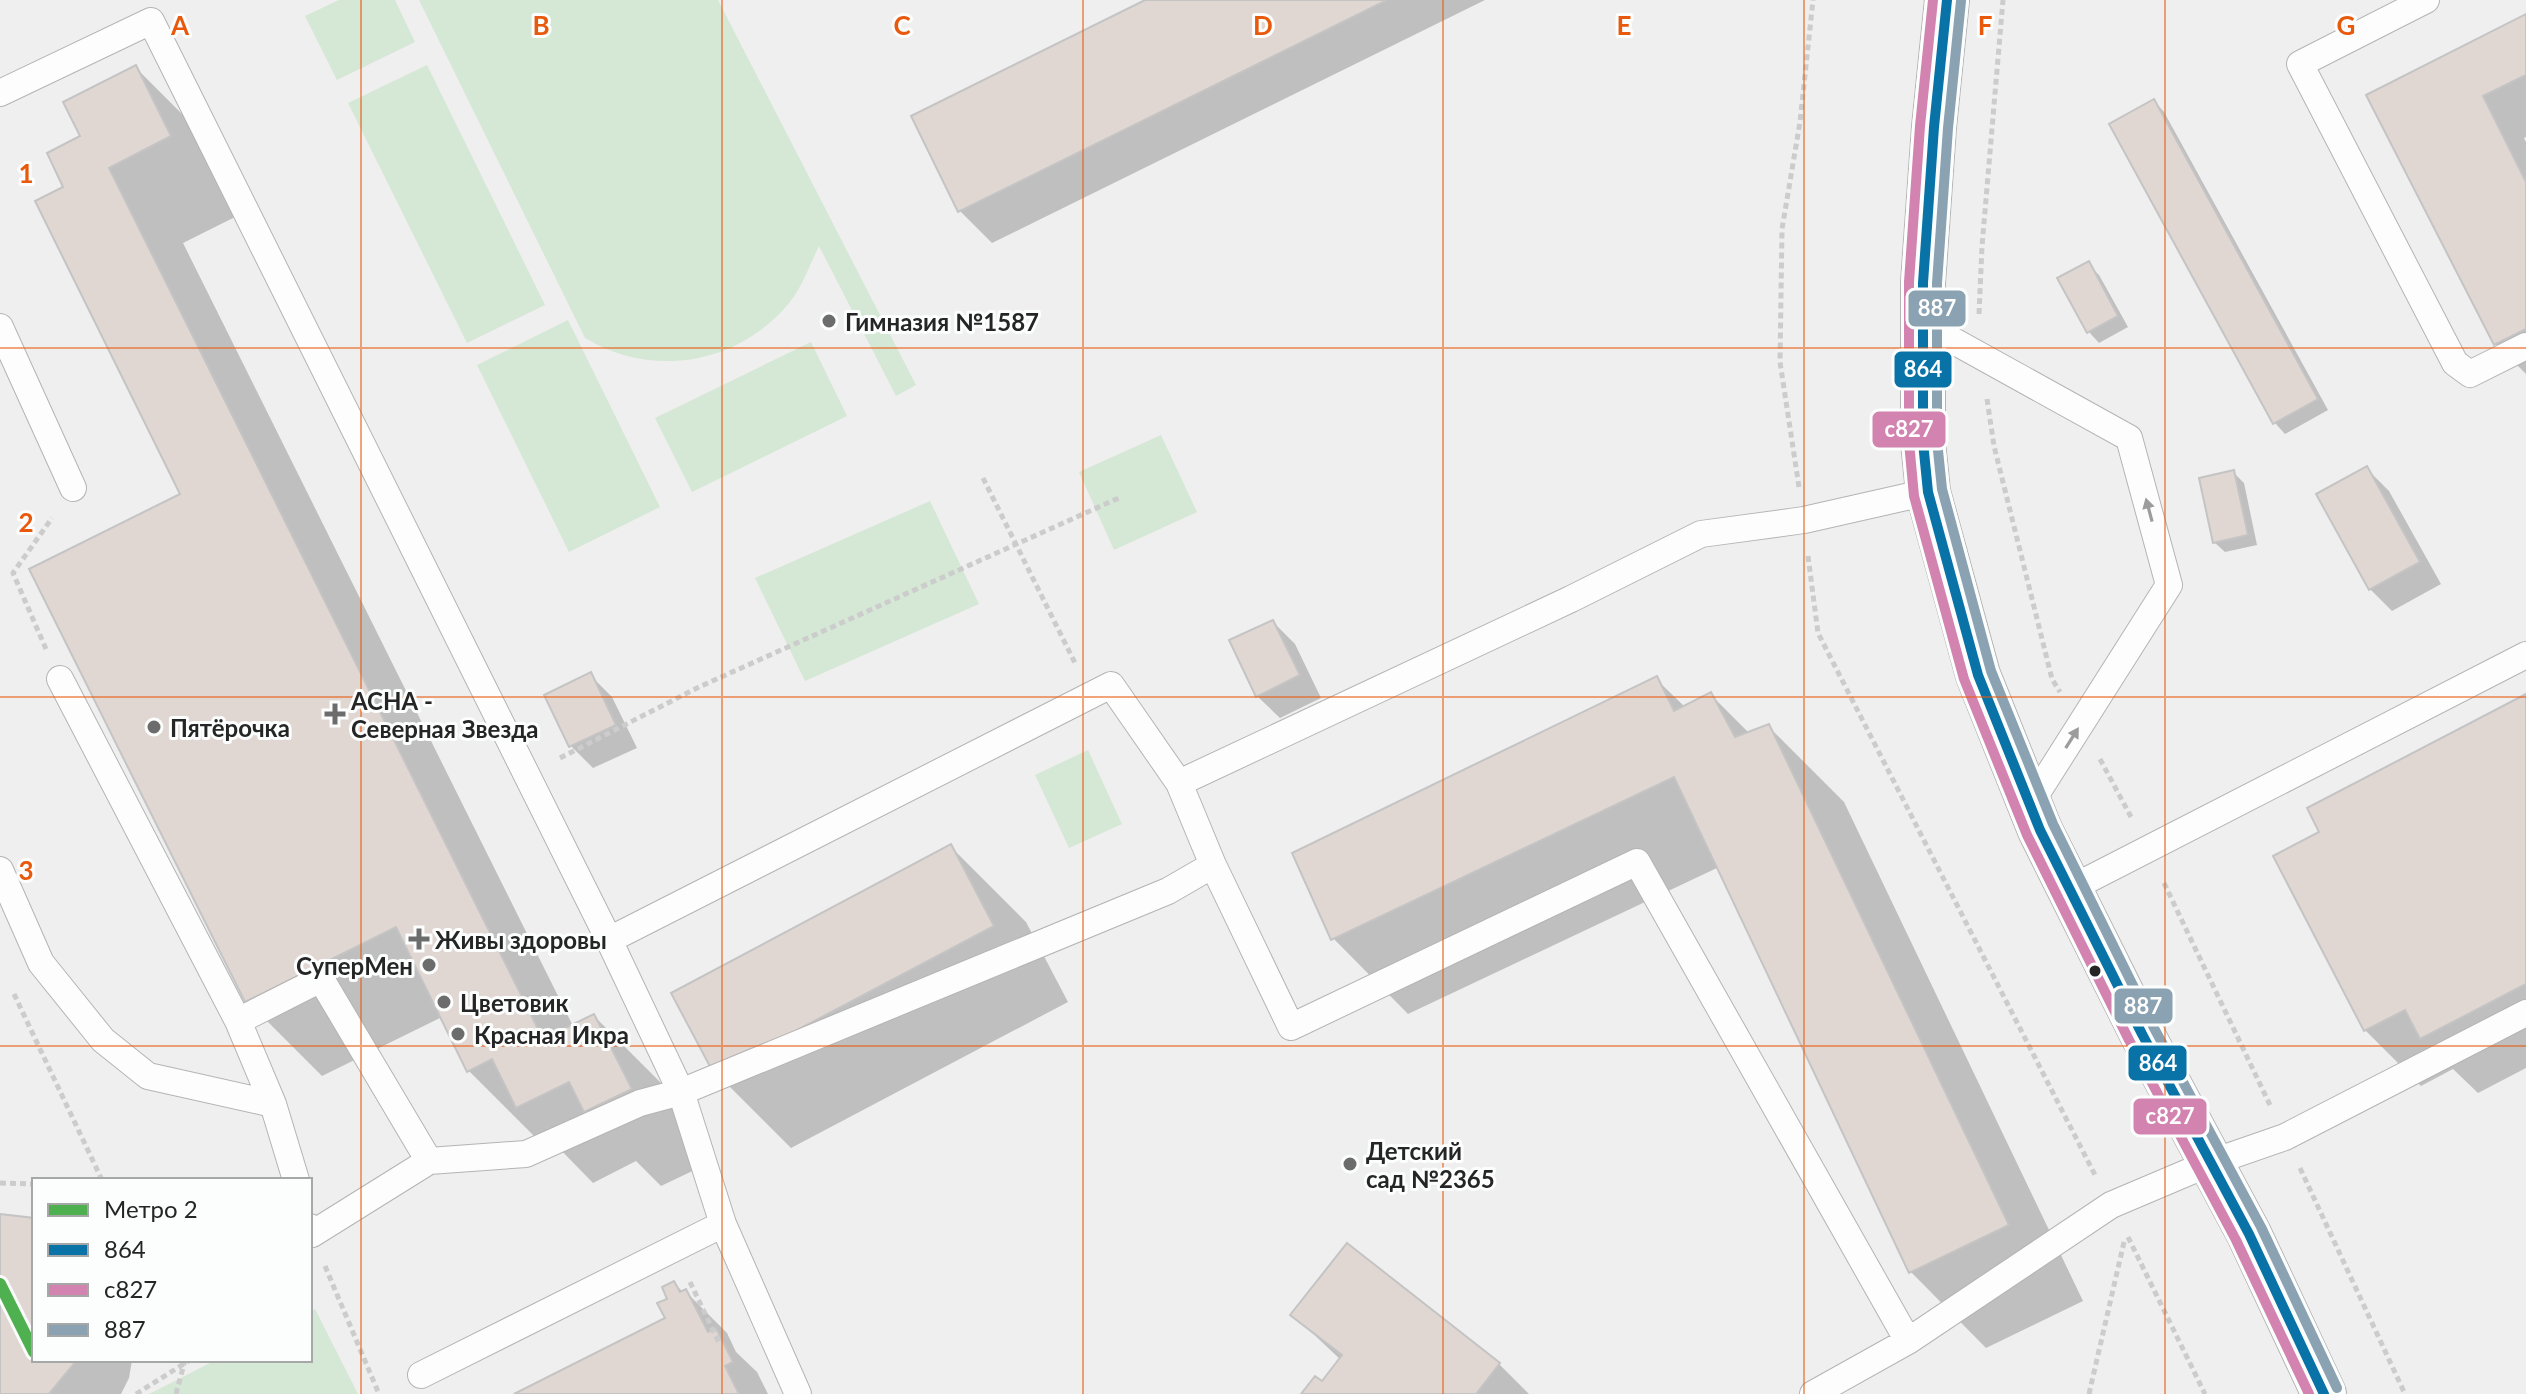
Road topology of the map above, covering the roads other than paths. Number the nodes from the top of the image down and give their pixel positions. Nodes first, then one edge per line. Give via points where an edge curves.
1 (1947, 0) edge
2 (2426, 0) edge
3 (0, 93) edge
4 (1923, 324) junction
5 (0, 327) edge
6 (2526, 346) edge
7 (73, 488) road end
8 (1928, 492) junction
9 (2526, 655) edge
10 (60, 679) road end
11 (1179, 783) junction
12 (2030, 804) junction
13 (1213, 865) junction
14 (0, 870) edge
15 (2068, 890) junction
16 (609, 940) junction
17 (2526, 1013) edge
18 (238, 1021) junction
19 (681, 1092) junction
20 (273, 1104) junction
21 (429, 1161) junction
22 (2210, 1163) junction
23 (295, 1178) edge
24 (723, 1224) junction
25 (312, 1229) edge
26 (1908, 1341) junction
27 (421, 1375) dead end
28 (798, 1394) edge
29 (1813, 1394) edge
30 (2324, 1394) edge

1 - 4 street via 1932,143
2 - 6 lane via 2300,64 2455,363 2470,374
3 - 16 lane via 151,21
4 - 8 street
12 -> 4 lane via 2169,585 2129,438
5 - 7 lane
8 - 11 lane via 1804,520 1701,534
8 - 12 street via 1978,675
9 - 15 lane
10 - 18 lane
11 - 13 lane
11 - 16 lane via 1111,685
12 - 15 street
13 - 19 lane via 1168,891
13 - 26 lane via 1291,1027 1637,862
14 - 20 lane via 41,963 103,1040 148,1076
15 - 22 street
16 - 19 lane
17 - 22 lane via 2285,1137
18 - 20 lane
18 - 21 lane via 321,979
19 - 21 lane via 640,1103 526,1154
19 - 24 lane
20 - 23 lane
21 - 25 lane
22 - 26 lane via 2111,1205
22 - 30 street
24 - 27 lane
24 - 28 lane
26 - 29 lane

